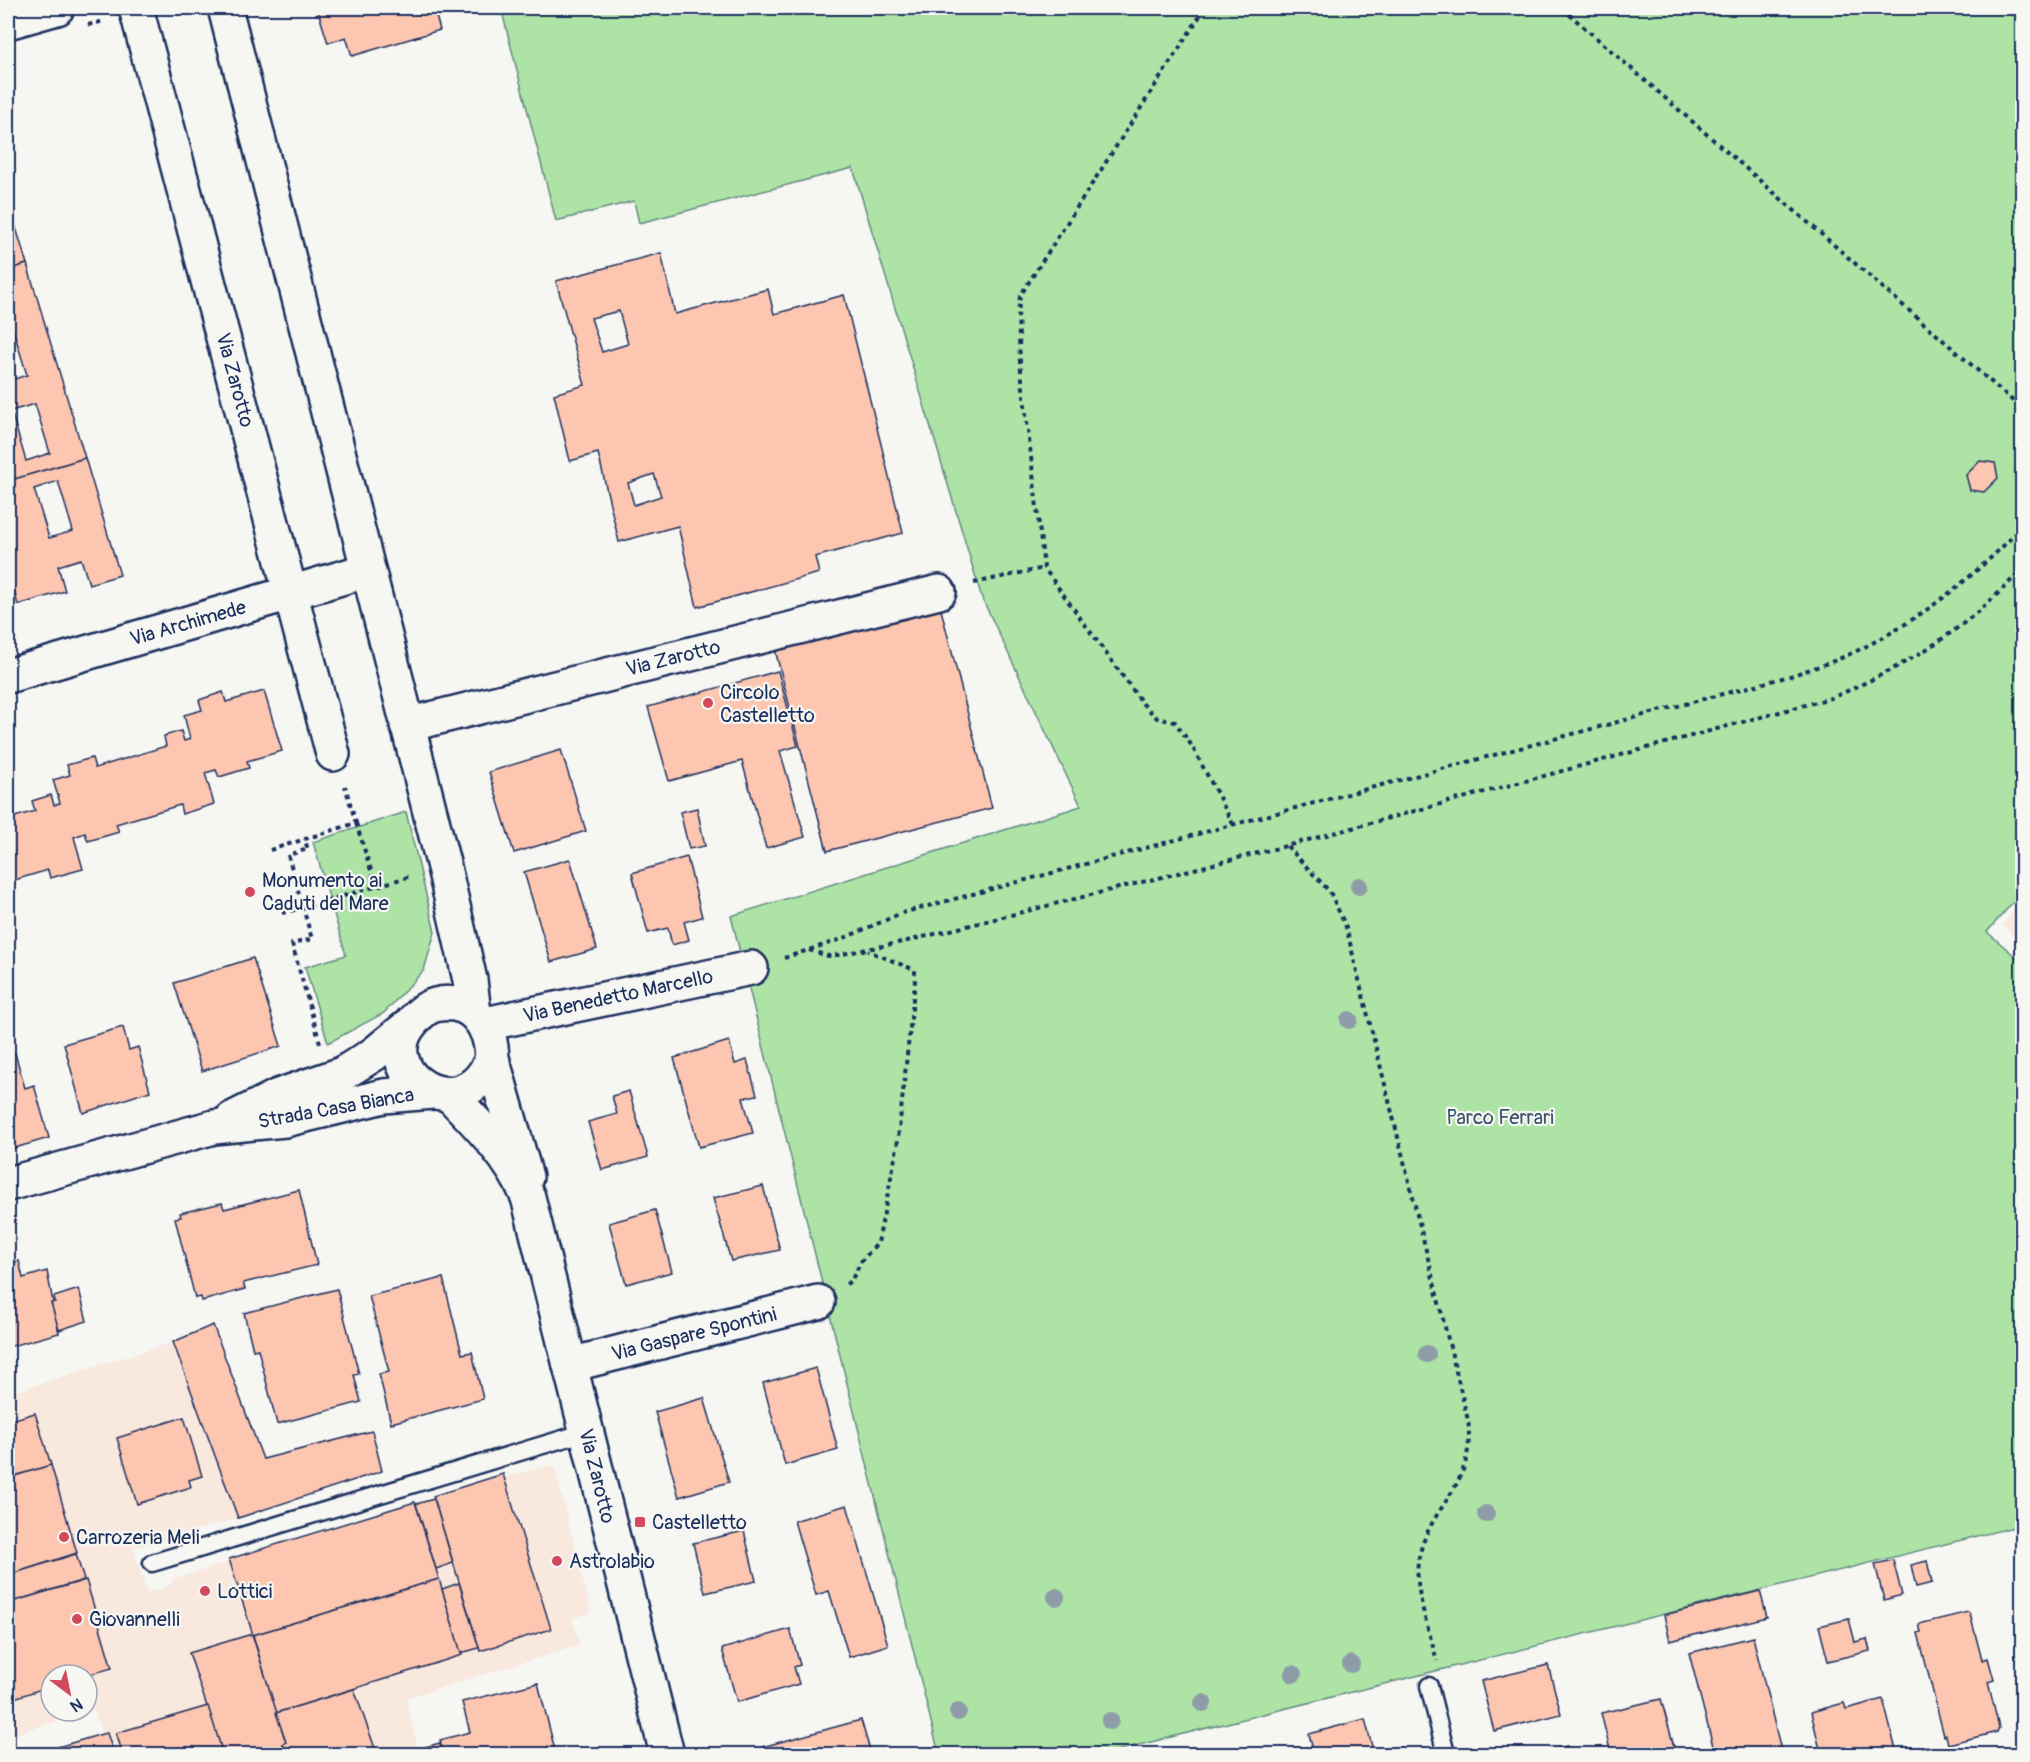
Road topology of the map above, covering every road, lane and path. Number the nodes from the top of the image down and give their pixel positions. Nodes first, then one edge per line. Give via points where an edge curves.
1 (57, 8) edge
2 (136, 8) edge
3 (225, 8) edge
4 (1205, 8) edge
5 (1562, 8) edge
6 (8, 22) edge
7 (2022, 409) edge
8 (2022, 527) edge
9 (1044, 568) junction
10 (2022, 569) edge
11 (368, 570) junction
12 (939, 592) joint
13 (291, 593) junction
14 (8, 676) edge
15 (407, 725) junction
16 (338, 767) joint
17 (356, 823) junction
18 (1233, 824) junction
19 (304, 839) junction
20 (1286, 846) junction
21 (270, 850) dead end
22 (444, 867) junction
23 (376, 886) junction
24 (303, 908) junction
25 (282, 913) dead end
26 (809, 950) junction
27 (864, 950) junction
28 (751, 968) joint
29 (435, 1005) junction
30 (480, 1019) junction
31 (407, 1027) junction
32 (322, 1050) dead end
33 (492, 1058) junction
34 (441, 1093) junction
35 (203, 1130) junction
36 (8, 1184) edge
37 (528, 1197) junction
38 (818, 1302) joint
39 (570, 1365) junction
40 (586, 1432) junction
41 (152, 1563) dead end
42 (1429, 1686) joint
43 (667, 1755) edge
44 (1446, 1755) edge

1 - 6 street
2 - 13 street, Via Zarotto
3 - 11 street, Via Zarotto
4 - 9 path via 1020,296 1020,362
5 - 7 path
8 - 18 path via 1958,589 1850,654 1790,676
9 - 12 path
9 - 18 path via 1143,704 1157,718 1175,722
10 - 20 path via 1949,637 1831,698
11 - 13 street, Via Archimede
11 - 15 street, Via Zarotto
12 - 15 street, Via Zarotto
13 - 14 street, Via Archimede
13 - 16 street, Via Zarotto
15 - 22 street, Via Zarotto
16 - 17 path
17 - 19 path
17 - 23 path
18 - 26 path via 902,913
19 - 21 path
19 - 24 path via 308,849 288,855
20 - 27 path
20 - 42 path via 1330,892 1341,913 1468,1420 1470,1446 1465,1470 1418,1559 1418,1580 1439,1671
22 - 23 path
22 - 29 street, Via Zarotto via 449,949 447,979
22 - 30 street, Via Zarotto
23 - 24 path
24 - 25 path
24 - 32 path via 312,939 292,944
26 - 27 path via 828,956
26 - 28 path
27 - 38 path via 915,970 897,1148 878,1244 862,1260 851,1281
28 - 30 street, Via Benedetto Marcello
29 - 30 street via 450,1004
29 - 31 street, Via Zarotto via 421,1012
30 - 33 street, Via Zarotto via 491,1039
31 - 34 street, Via Zarotto via 401,1056 407,1071 421,1087
31 - 35 street, Strada Casa Bianca via 342,1074 278,1096
33 - 34 street via 486,1073 470,1089
33 - 37 street, Via Zarotto via 525,1166
34 - 35 street, Strada Casa Bianca via 384,1096 285,1120
34 - 37 street, Via Zarotto via 480,1126 521,1181
35 - 36 street, Strada Casa Bianca
37 - 39 street, Via Zarotto
38 - 39 street, Via Gaspare Spontini
39 - 40 street, Via Zarotto
40 - 41 lane
40 - 43 street, Via Zarotto
42 - 44 lane

